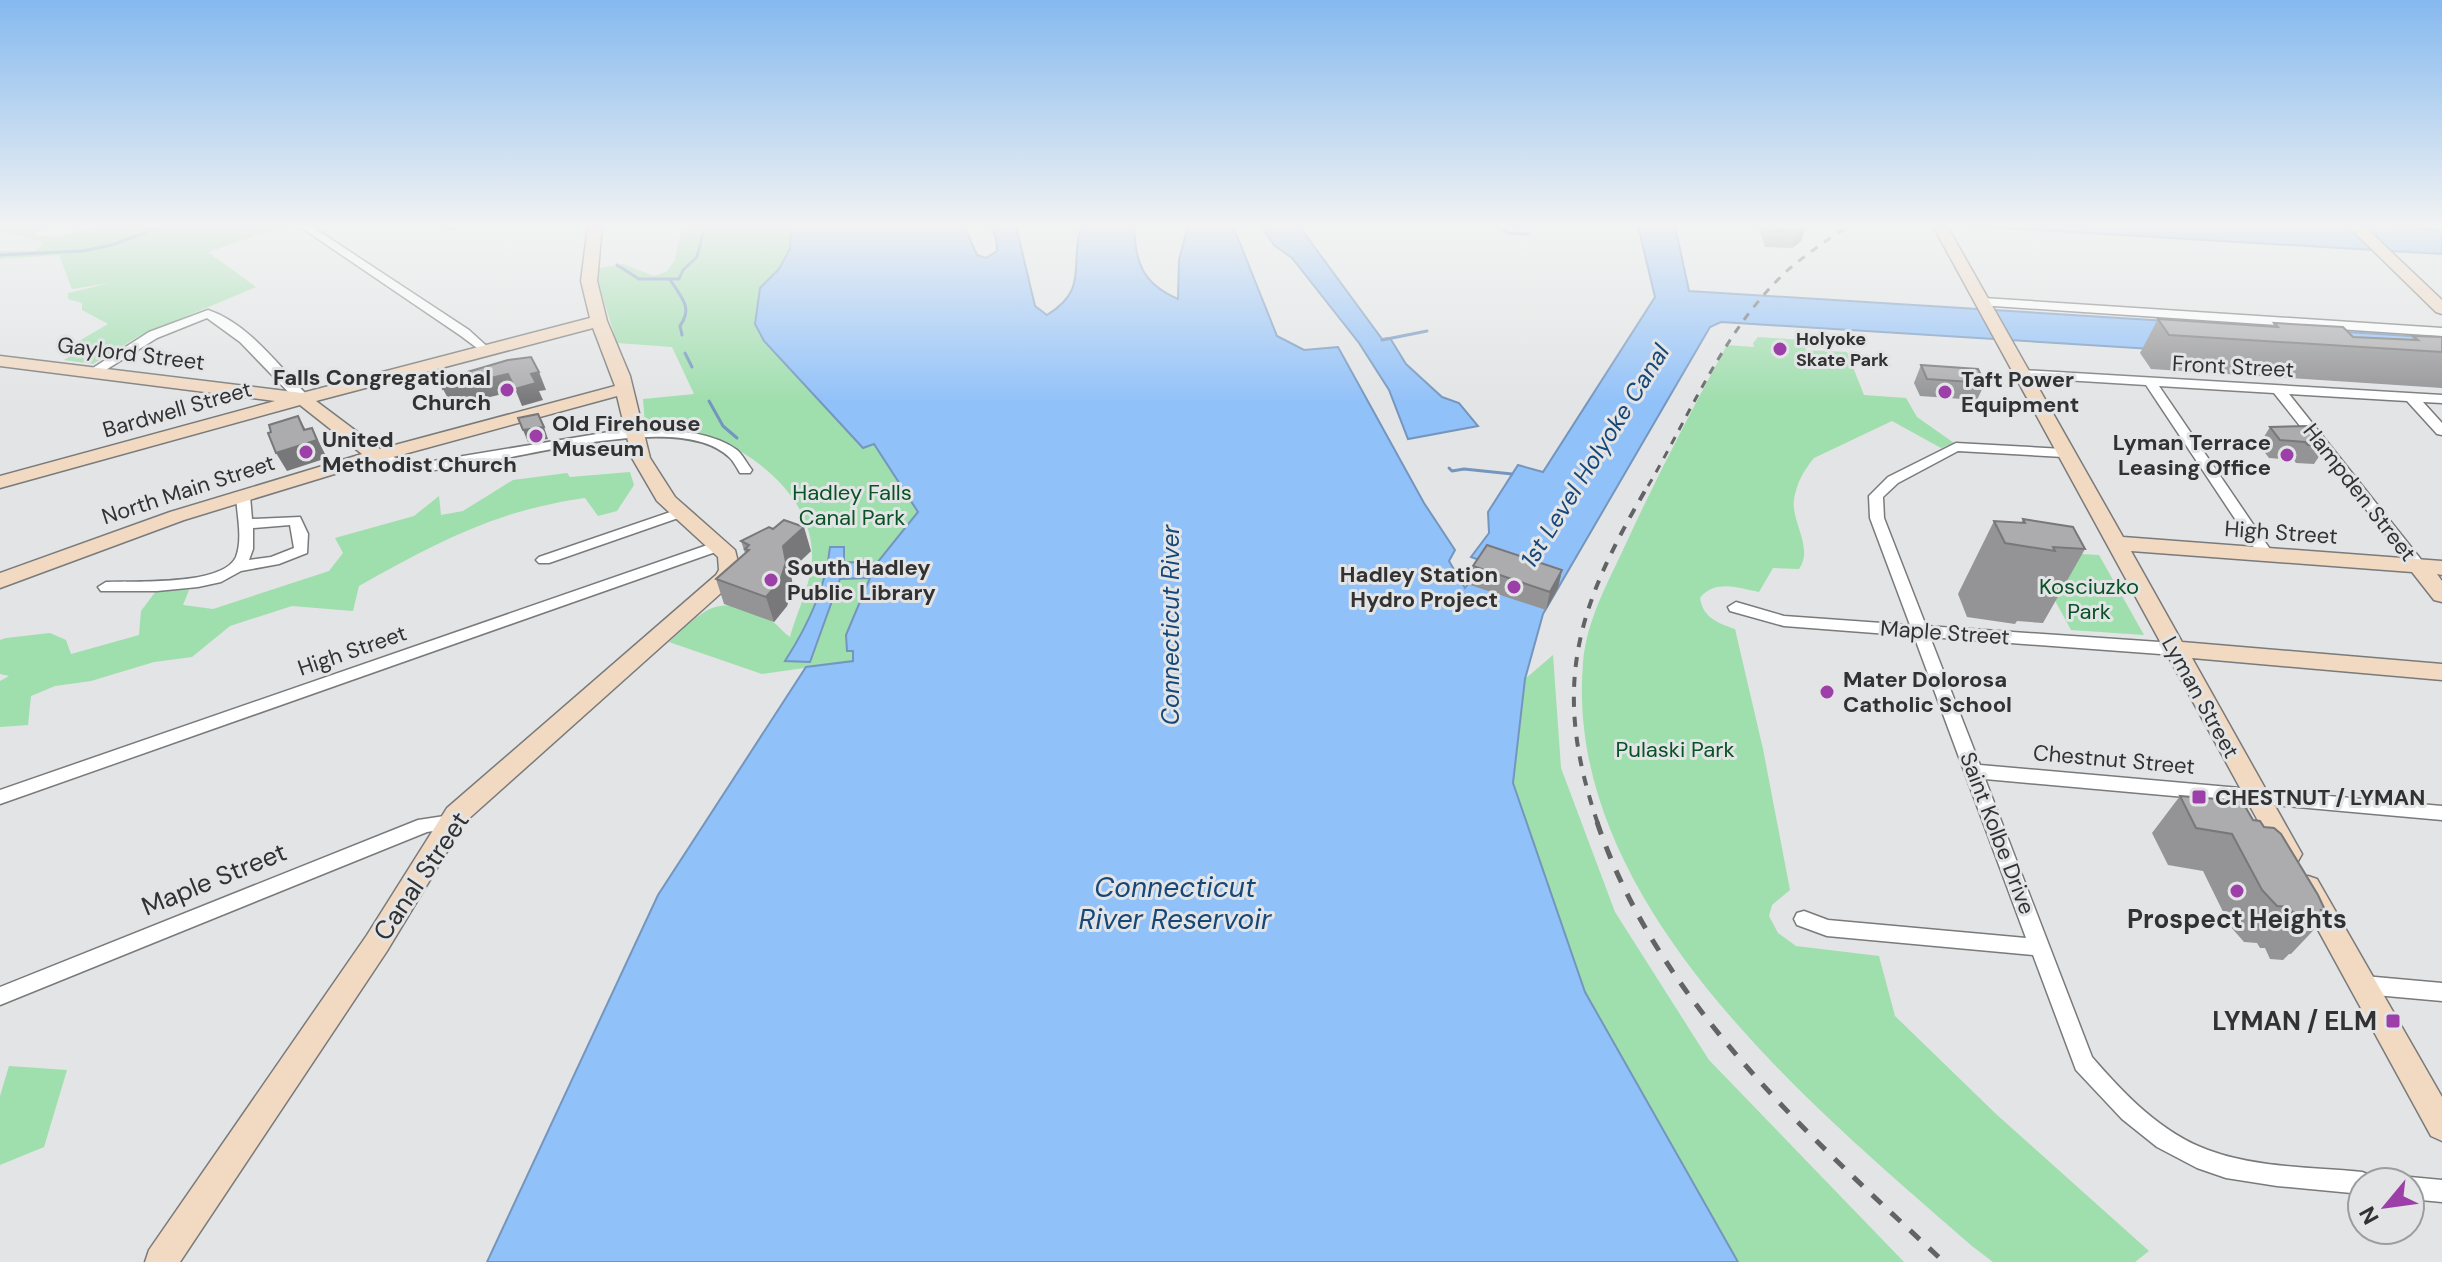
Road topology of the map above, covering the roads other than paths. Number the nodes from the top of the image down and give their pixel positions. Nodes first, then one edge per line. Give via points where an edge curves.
1 (392, 285) edge
2 (590, 285) edge
3 (1973, 285) edge
4 (2417, 285) edge
5 (1984, 304) junction
6 (2442, 309) edge
7 (599, 321) junction
8 (2442, 332) edge
9 (485, 350) junction
10 (0, 361) edge
11 (91, 373) junction
12 (2022, 374) junction
13 (2150, 382) junction
14 (624, 389) junction
15 (2278, 389) junction
16 (2411, 397) junction
17 (303, 399) junction
18 (2442, 399) edge
19 (2442, 431) edge
20 (633, 432) junction
21 (2063, 453) junction
22 (377, 456) junction
23 (745, 470) dead end
24 (0, 482) edge
25 (243, 496) junction
26 (679, 513) junction
27 (245, 524) junction
28 (2117, 543) junction
29 (719, 546) junction
30 (2266, 555) junction
31 (544, 560) dead end
32 (237, 567) junction
33 (2419, 567) junction
34 (2442, 568) edge
35 (0, 581) edge
36 (106, 587) dead end
37 (2442, 595) edge
38 (1736, 607) dead end
39 (1922, 630) junction
40 (2174, 649) junction
41 (2442, 672) edge
42 (1974, 771) junction
43 (2257, 796) junction
44 (0, 797) edge
45 (2442, 813) edge
46 (451, 822) junction
47 (1804, 919) dead end
48 (2038, 947) junction
49 (2364, 985) junction
50 (2442, 992) edge
51 (0, 996) edge
52 (2442, 1126) edge
53 (2346, 1181) edge
54 (161, 1262) edge

1 - 9 street
2 - 7 main road
3 - 5 main road, Lyman Street
4 - 6 main road
5 - 8 street
5 - 12 main road, Lyman Street
7 - 9 main road, Bardwell Street
7 - 14 main road
9 - 17 main road, Bardwell Street
10 - 11 main road, Gaylord Street
11 - 17 main road, Gaylord Street
11 - 17 street via 153,335 208,314
12 - 13 street, Front Street
12 - 21 main road, Lyman Street
13 - 15 street, Front Street
13 - 30 street
14 - 20 main road
14 - 22 main road, North Main Street
15 - 16 street, Front Street
15 - 33 street, Hampden Street
16 - 18 street, Front Street
16 - 19 street
17 - 22 main road
17 - 24 main road, Bardwell Street
20 - 22 street via 433,465 411,467
20 - 23 street via 712,442 734,454
20 - 26 main road via 648,474
21 - 28 main road, Lyman Street
21 - 39 street, Saint Kolbe Drive via 1956,447 1893,480 1876,496 1877,518
22 - 25 main road, North Main Street
25 - 27 street
25 - 35 main road, North Main Street
26 - 29 main road
26 - 31 street
27 - 32 street
27 - 32 street via 295,520 302,550
28 - 30 main road, High Street
28 - 40 main road, Lyman Street
29 - 44 street, High Street
29 - 46 main road, Canal Street via 731,564 723,580
30 - 33 main road, High Street
32 - 36 street via 203,581
33 - 34 main road, High Street
33 - 37 main road, Hampden Street
38 - 39 street, Maple Street via 1784,621
39 - 40 street, Maple Street
39 - 42 street, Saint Kolbe Drive
40 - 41 main road, Maple Street
40 - 43 main road, Lyman Street
42 - 43 street, Chestnut Street
42 - 48 street, Saint Kolbe Drive
43 - 45 street, Chestnut Street
43 - 49 main road, Lyman Street
46 - 51 street, Maple Street via 412,830
46 - 54 main road, Canal Street via 377,943
47 - 48 street via 1860,932
48 - 53 street, Saint Kolbe Drive via 2084,1063 2144,1125 2225,1167
49 - 50 street
49 - 52 main road, Lyman Street

